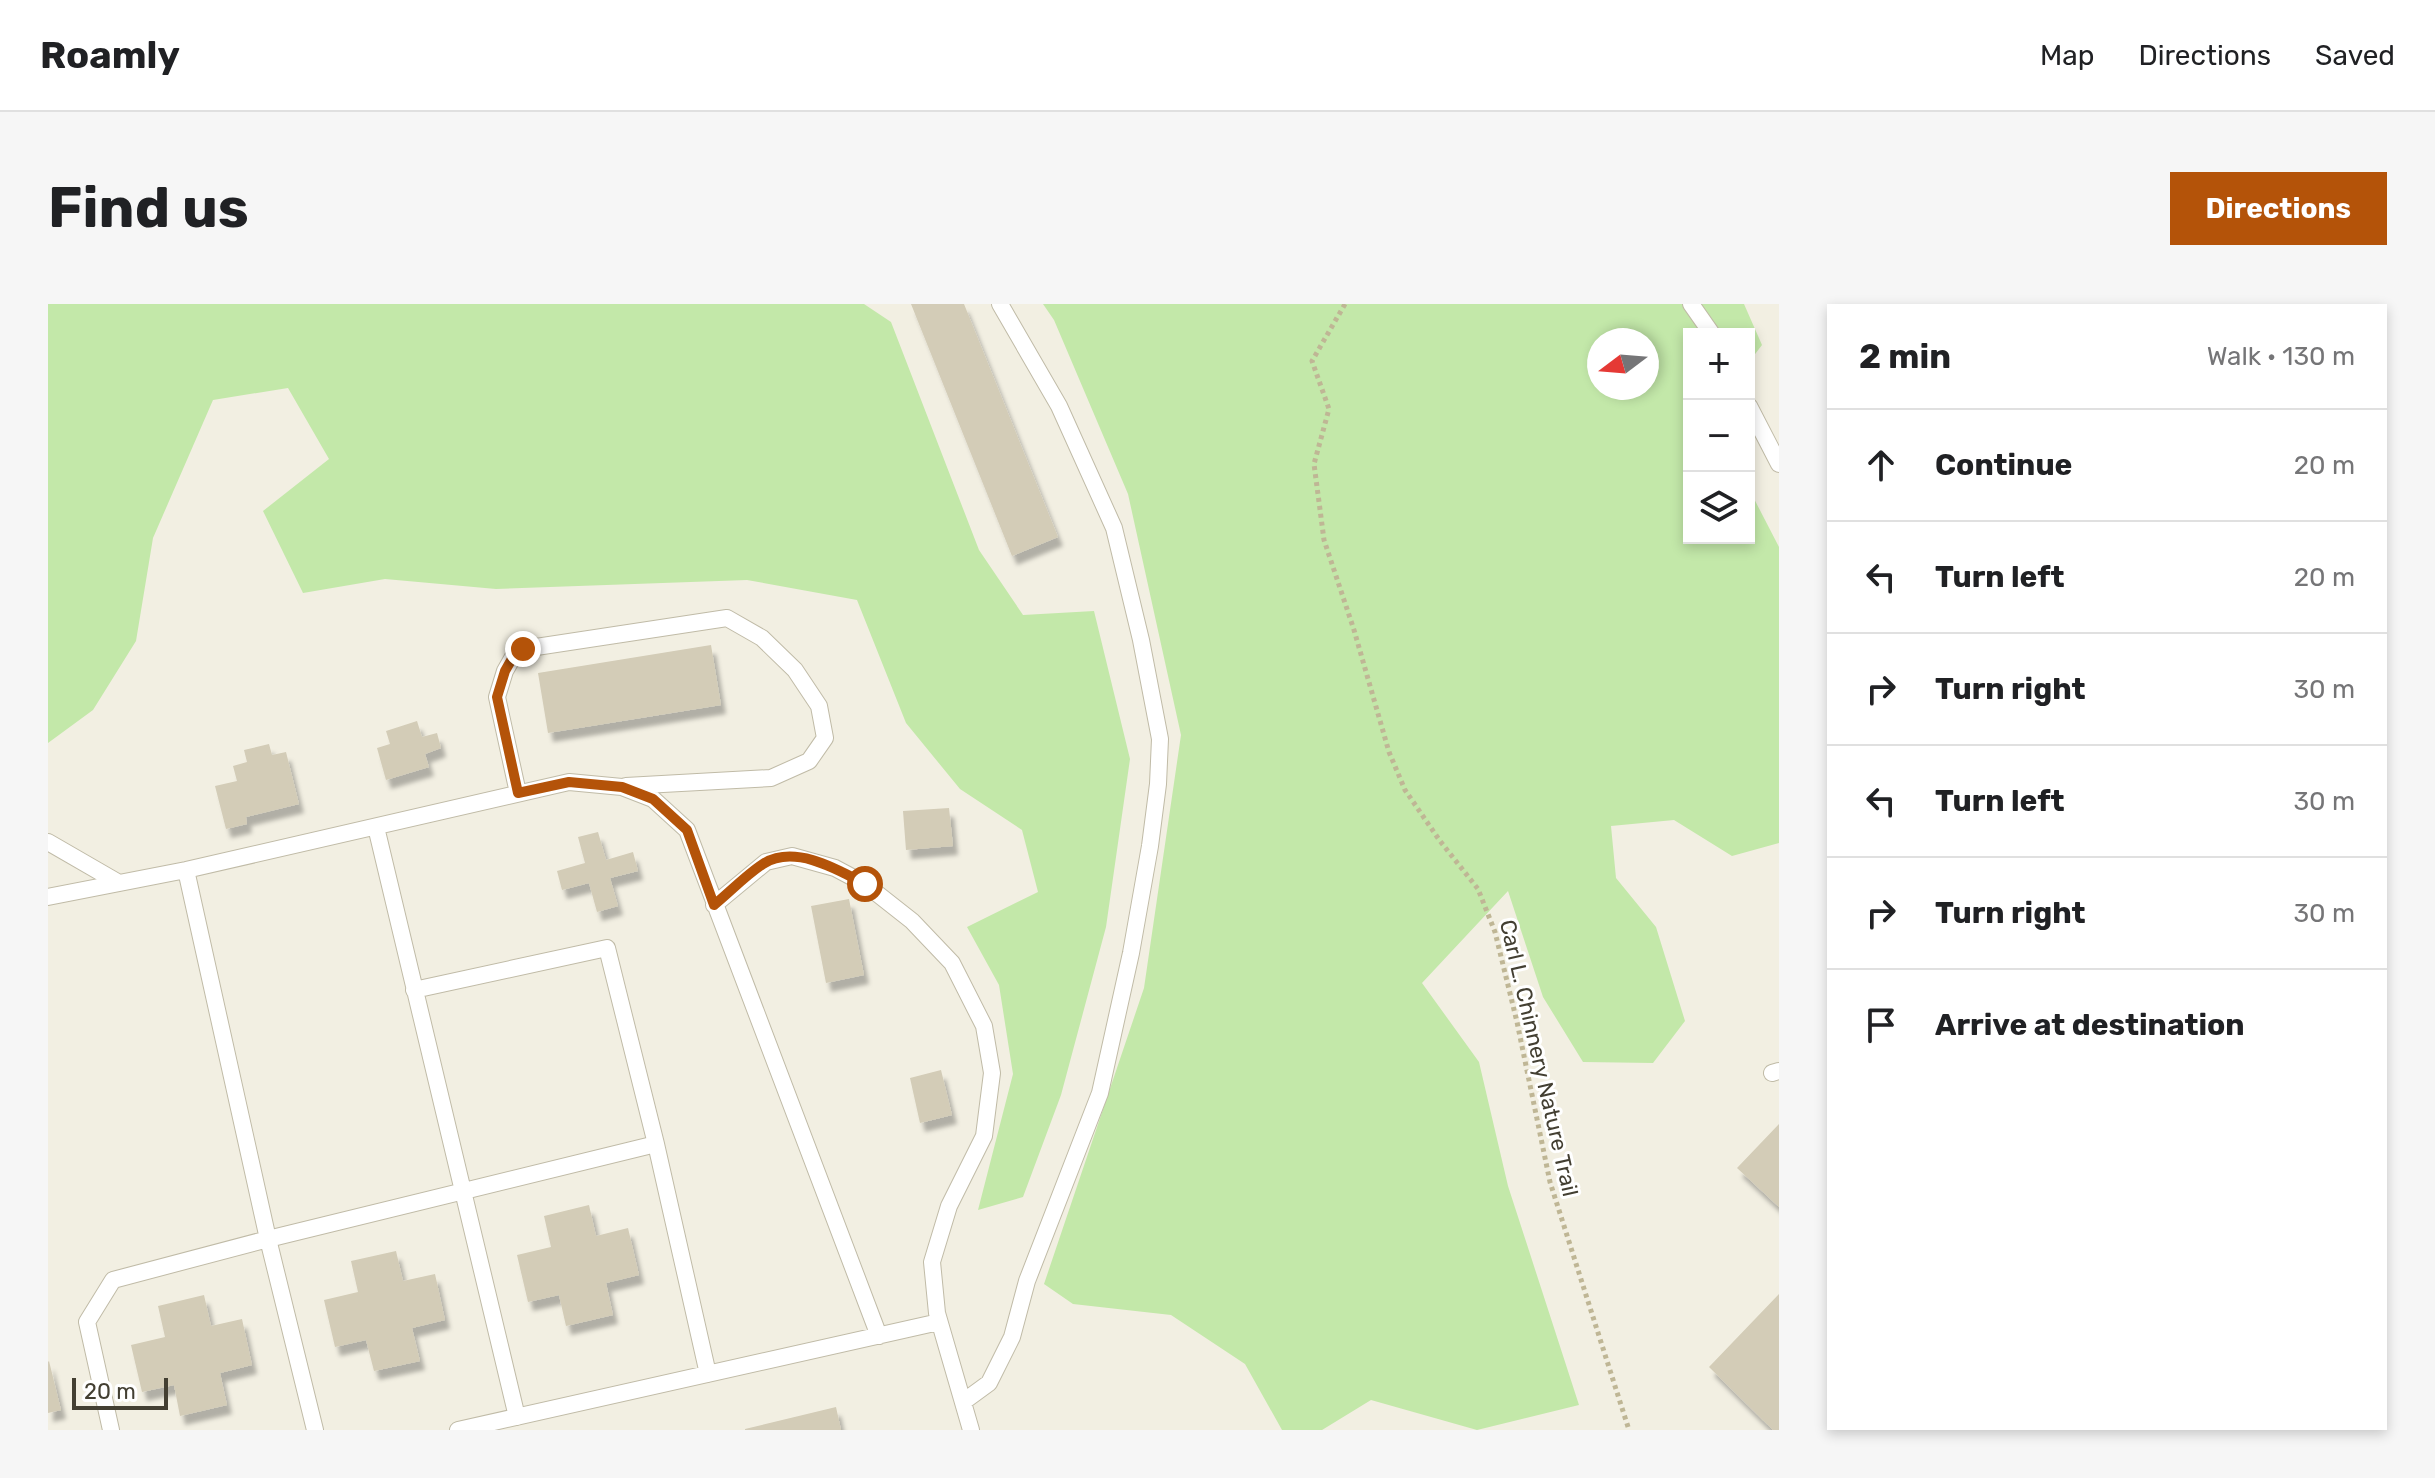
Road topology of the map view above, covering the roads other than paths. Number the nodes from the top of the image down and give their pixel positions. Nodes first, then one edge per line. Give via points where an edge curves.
1 (1000, 304) edge
2 (1691, 304) edge
3 (1708, 328) edge
4 (1755, 418) edge
5 (1779, 464) edge
6 (622, 787) junction
7 (518, 793) junction
8 (376, 827) junction
9 (48, 842) edge
10 (186, 870) junction
11 (119, 883) junction
12 (48, 897) edge
13 (714, 905) junction
14 (414, 990) junction
15 (656, 1144) junction
16 (461, 1190) junction
17 (268, 1239) junction
18 (939, 1322) junction
19 (879, 1336) junction
20 (708, 1374) junction
21 (963, 1402) junction
22 (517, 1417) junction
23 (111, 1430) edge
24 (315, 1430) edge
25 (458, 1430) edge
26 (971, 1430) edge

1 - 21 lane via 1059,406 1114,528 1160,739 1150,846 1100,1093 1027,1281 1012,1337 989,1383
2 - 3 lane
4 - 5 lane
6 - 7 lane via 569,782
6 - 7 lane via 771,778 809,761 825,738 819,706 795,670 762,638 727,618 523,649 505,671 497,697
6 - 13 lane via 653,799 687,830
7 - 8 lane
8 - 10 lane
8 - 14 lane
9 - 11 lane
10 - 11 lane
10 - 17 lane
11 - 12 lane
13 - 18 lane via 766,862 792,856 835,868 865,884 912,921 952,963 984,1026 992,1073 984,1136 949,1206 932,1262
13 - 19 lane
14 - 15 lane via 607,948
14 - 16 lane
15 - 16 lane
15 - 20 lane
16 - 17 lane
16 - 22 lane
17 - 23 lane via 113,1280 87,1322
17 - 24 lane
18 - 19 lane
18 - 21 lane
19 - 20 lane
20 - 22 lane
21 - 26 lane
22 - 25 lane

